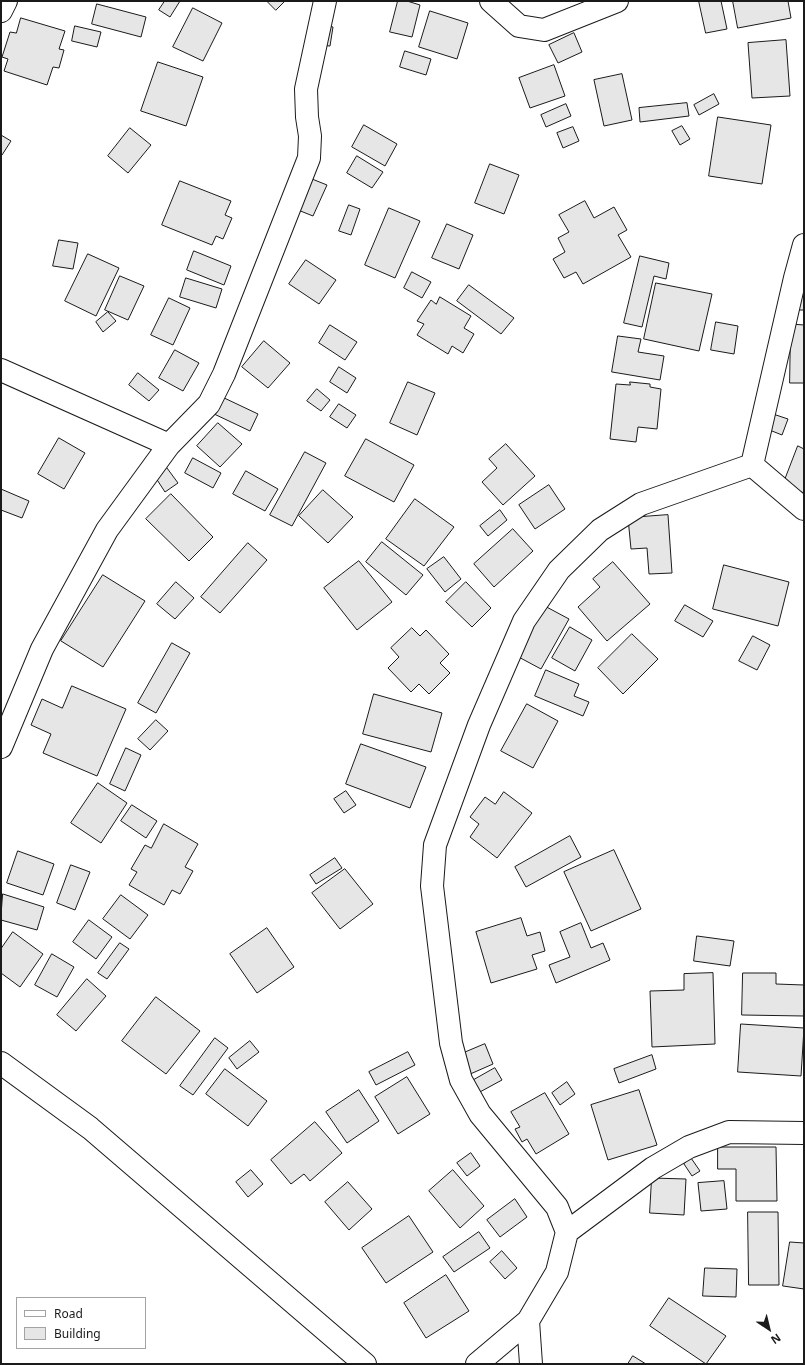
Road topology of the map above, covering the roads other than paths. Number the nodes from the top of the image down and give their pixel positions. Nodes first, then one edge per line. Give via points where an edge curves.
1 (6, 1) edge
2 (325, 1) edge
3 (491, 1) edge
4 (617, 1) edge
5 (1, 11) edge
6 (804, 245) edge
7 (1, 370) edge
8 (169, 445) junction
9 (752, 465) junction
10 (804, 509) edge
11 (1, 747) edge
12 (1, 1063) edge
13 (804, 1132) edge
14 (566, 1232) junction
15 (528, 1321) junction
16 (365, 1364) edge
17 (477, 1364) edge
18 (530, 1364) edge

1 - 5 main road
2 - 8 main road via 306,89 309,158 224,374 209,404
3 - 4 main road via 519,26 544,30
6 - 9 main road
7 - 8 main road
8 - 11 main road via 107,530 42,649
9 - 10 main road
9 - 14 main road via 641,504 600,530 559,570 524,621 479,724 435,845 432,886 451,1043 461,1080 480,1114 557,1206
12 - 16 main road via 90,1128
13 - 14 main road via 729,1132 689,1147 654,1168
14 - 15 main road via 557,1272
15 - 17 main road
15 - 18 main road

